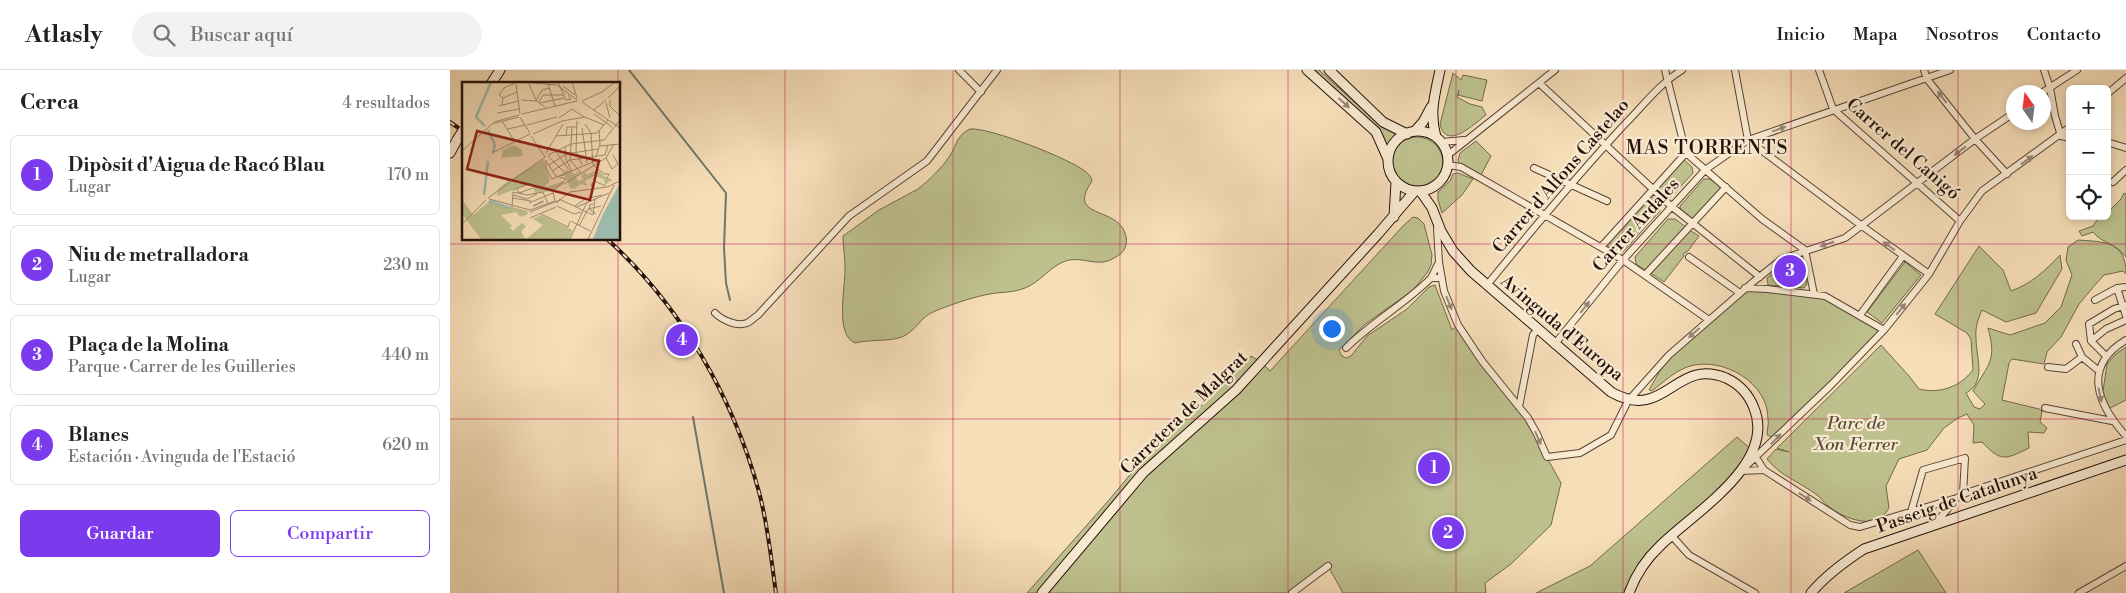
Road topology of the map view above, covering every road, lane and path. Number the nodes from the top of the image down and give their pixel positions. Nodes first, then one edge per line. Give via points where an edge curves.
1 (500, 70) edge
2 (959, 70) edge
3 (997, 70) edge
4 (1307, 70) edge
5 (1329, 70) edge
6 (1440, 70) edge
7 (1555, 70) edge
8 (1665, 70) edge
9 (1682, 70) edge
10 (1735, 70) edge
11 (1819, 70) edge
12 (1924, 70) edge
13 (1950, 70) edge
14 (2044, 70) edge
15 (2076, 70) edge
16 (2126, 78) edge
17 (1668, 79) junction
18 (1928, 79) junction
19 (492, 82) edge
20 (1539, 83) junction
21 (2049, 85) edge
22 (2051, 87) edge
23 (2111, 91) edge
24 (981, 92) junction
25 (2051, 94) edge
26 (1432, 104) junction
27 (1833, 109) junction
28 (2006, 118) edge
29 (2068, 130) edge
30 (462, 132) edge
31 (1411, 132) junction
32 (2061, 136) junction
33 (2066, 137) edge
34 (1975, 139) junction
35 (1439, 140) junction
36 (1466, 140) junction
37 (1748, 140) junction
38 (2111, 143) edge
39 (1606, 145) junction
40 (2126, 148) edge
41 (450, 153) edge
42 (1686, 153) junction
43 (1388, 160) junction
44 (1448, 160) junction
45 (1534, 168) dead end
46 (1705, 170) junction
47 (2126, 170) edge
48 (2006, 174) junction
49 (1396, 182) junction
50 (2113, 182) dead end
51 (1918, 184) junction
52 (1570, 185) junction
53 (1435, 186) junction
54 (1726, 187) junction
55 (1653, 189) junction
56 (1418, 192) junction
57 (1608, 201) dead end
58 (1671, 206) junction
59 (1432, 208) junction
60 (1545, 214) junction
61 (1394, 217) junction
62 (1960, 220) junction
63 (1436, 221) junction
64 (1691, 223) junction
65 (1862, 226) junction
66 (1602, 247) junction
67 (1805, 250) junction
68 (1903, 256) junction
69 (1689, 257) dead end
70 (1623, 260) junction
71 (1439, 262) junction
72 (1929, 274) junction
73 (1645, 275) junction
74 (1760, 277) junction
75 (1431, 278) junction
76 (1442, 278) junction
77 (1486, 285) junction
78 (2126, 287) edge
79 (2117, 288) junction
80 (1743, 291) junction
81 (1814, 294) junction
82 (2095, 300) dead end
83 (2125, 305) edge
84 (715, 313) dead end
85 (1860, 315) junction
86 (2126, 316) edge
87 (1709, 320) junction
88 (2126, 320) edge
89 (1537, 330) junction
90 (1884, 330) junction
91 (2126, 340) edge
92 (2091, 341) junction
93 (2076, 344) dead end
94 (1554, 345) junction
95 (1346, 348) dead end
96 (2106, 356) junction
97 (2082, 357) junction
98 (2048, 367) dead end
99 (2099, 371) junction
100 (1628, 400) junction
101 (1519, 407) junction
102 (2045, 408) dead end
103 (2112, 421) junction
104 (2126, 438) edge
105 (1754, 455) junction
106 (2126, 460) edge
107 (1764, 470) junction
108 (1740, 471) junction
109 (1960, 496) junction
110 (1911, 512) junction
111 (1933, 526) junction
112 (1671, 535) junction
113 (1328, 566) dead end
114 (2126, 566) edge
115 (1295, 592) edge
116 (2084, 592) edge
117 (1042, 593) edge
118 (1629, 593) edge
119 (1755, 593) edge
120 (1811, 593) edge

1 - 19 street
2 - 24 street
3 - 24 street
4 -> 43 street via 1376,132
5 - 31 street via 1384,122
6 - 26 street
7 - 20 street
8 - 17 street
9 - 17 street, Carrer d'Alfons Castelao
10 - 37 street
11 - 27 street, Carrer del Canigó
12 - 18 street
13 - 18 street, Carrer Ardales
14 - 21 street
15 - 22 street
16 - 23 street
17 - 39 street, Carrer d'Alfons Castelao
17 - 42 street
18 - 27 street, Carrer Ardales
34 -> 18 street
20 - 36 street
20 - 39 street
24 - 84 street via 927,161 849,216 758,315 746,323 721,319
25 - 32 street
26 - 31 street via 1423,122
26 - 35 street via 1432,122
37 -> 27 street, Carrer Ardales
27 - 51 street, Carrer del Canigó
28 - 34 street
29 - 32 street
30 - 41 street, bridge
31 - 35 street via 1426,132
31 - 43 street via 1394,144
32 - 33 street
48 -> 32 street
34 - 48 street
34 -> 51 street
35 - 36 street
35 - 44 street
36 - 44 street
37 - 46 street, Carrer Ardales
37 - 65 street
38 - 40 street
39 - 52 street, Carrer d'Alfons Castelao
39 - 55 street
42 - 46 street
42 - 55 street
43 - 49 street
44 - 53 street via 1444,177
44 - 60 street
45 - 52 street
46 - 54 street
46 - 58 street, Carrer Ardales
47 - 50 street
48 - 62 street via 1982,190
49 - 56 street
49 - 61 street
51 - 62 street, Carrer del Canigó
51 - 65 street
52 - 57 street
52 - 60 street, Carrer d'Alfons Castelao
53 - 56 street
53 - 59 street, Avinguda d'Europa
54 - 64 street
54 - 67 street via 1762,219
55 - 58 street
55 - 66 street
56 - 59 street, Avinguda d'Europa
56 - 61 street, Carretera de Malgrat
58 - 64 street
58 - 70 street, Carrer Ardales
59 - 63 street, Avinguda d'Europa
60 - 66 street
60 - 77 street, Carrer d'Alfons Castelao
61 - 117 street, Carretera de Malgrat via 1236,390 1143,473
62 - 72 street
63 - 71 street
63 - 77 street, Avinguda d'Europa via 1453,251
64 - 73 street
64 - 74 street
65 -> 67 street via 1845,238
68 -> 65 street
66 - 70 street
67 - 74 street via 1782,259
67 - 81 street
68 - 72 street
68 - 85 street
69 - 80 street
70 - 73 street
94 -> 70 street, Carrer Ardales
71 - 75 street
71 - 76 street
90 -> 72 street
73 - 87 street
74 - 80 street
75 - 76 street
75 - 95 street
76 -> 101 street via 1458,325
77 - 89 street, Avinguda d'Europa
78 - 79 street
79 - 82 street
79 - 83 street
80 - 81 street
80 - 87 street
81 - 85 street via 1825,296
83 - 86 street
83 - 92 street via 2088,324
85 - 90 street
87 -> 100 street via 1669,354
88 - 92 street via 2106,329
89 - 94 street, Avinguda d'Europa
89 - 101 street via 1533,334
105 -> 90 street
91 - 96 street
92 - 96 street
93 - 97 street
94 - 100 street, Avinguda d'Europa via 1605,388
96 - 99 street
97 - 98 street via 2066,369
97 - 99 street
99 -> 103 street via 2099,396
101 -> 100 street via 1537,434 1547,457 1580,453 1611,435
100 - 105 street, Avinguda d'Europa via 1650,400 1690,377 1712,374 1728,379 1748,394 1756,411 1758,426
102 - 103 street
103 - 104 street
104 - 109 street
105 - 107 street
105 - 108 street, Avinguda d'Europa
106 - 111 street, Passeig de Catalunya
107 - 108 street
107 -> 110 street via 1850,525 1860,528
108 - 112 street, Avinguda d'Europa via 1720,494
109 - 110 street
109 - 110 street via 1965,458 1923,470
109 - 111 street
111 - 120 street, Passeig de Catalunya via 1864,549 1843,562
112 - 118 street, Avinguda d'Europa via 1640,567
112 - 119 street via 1689,555
113 - 115 street
114 - 116 street

